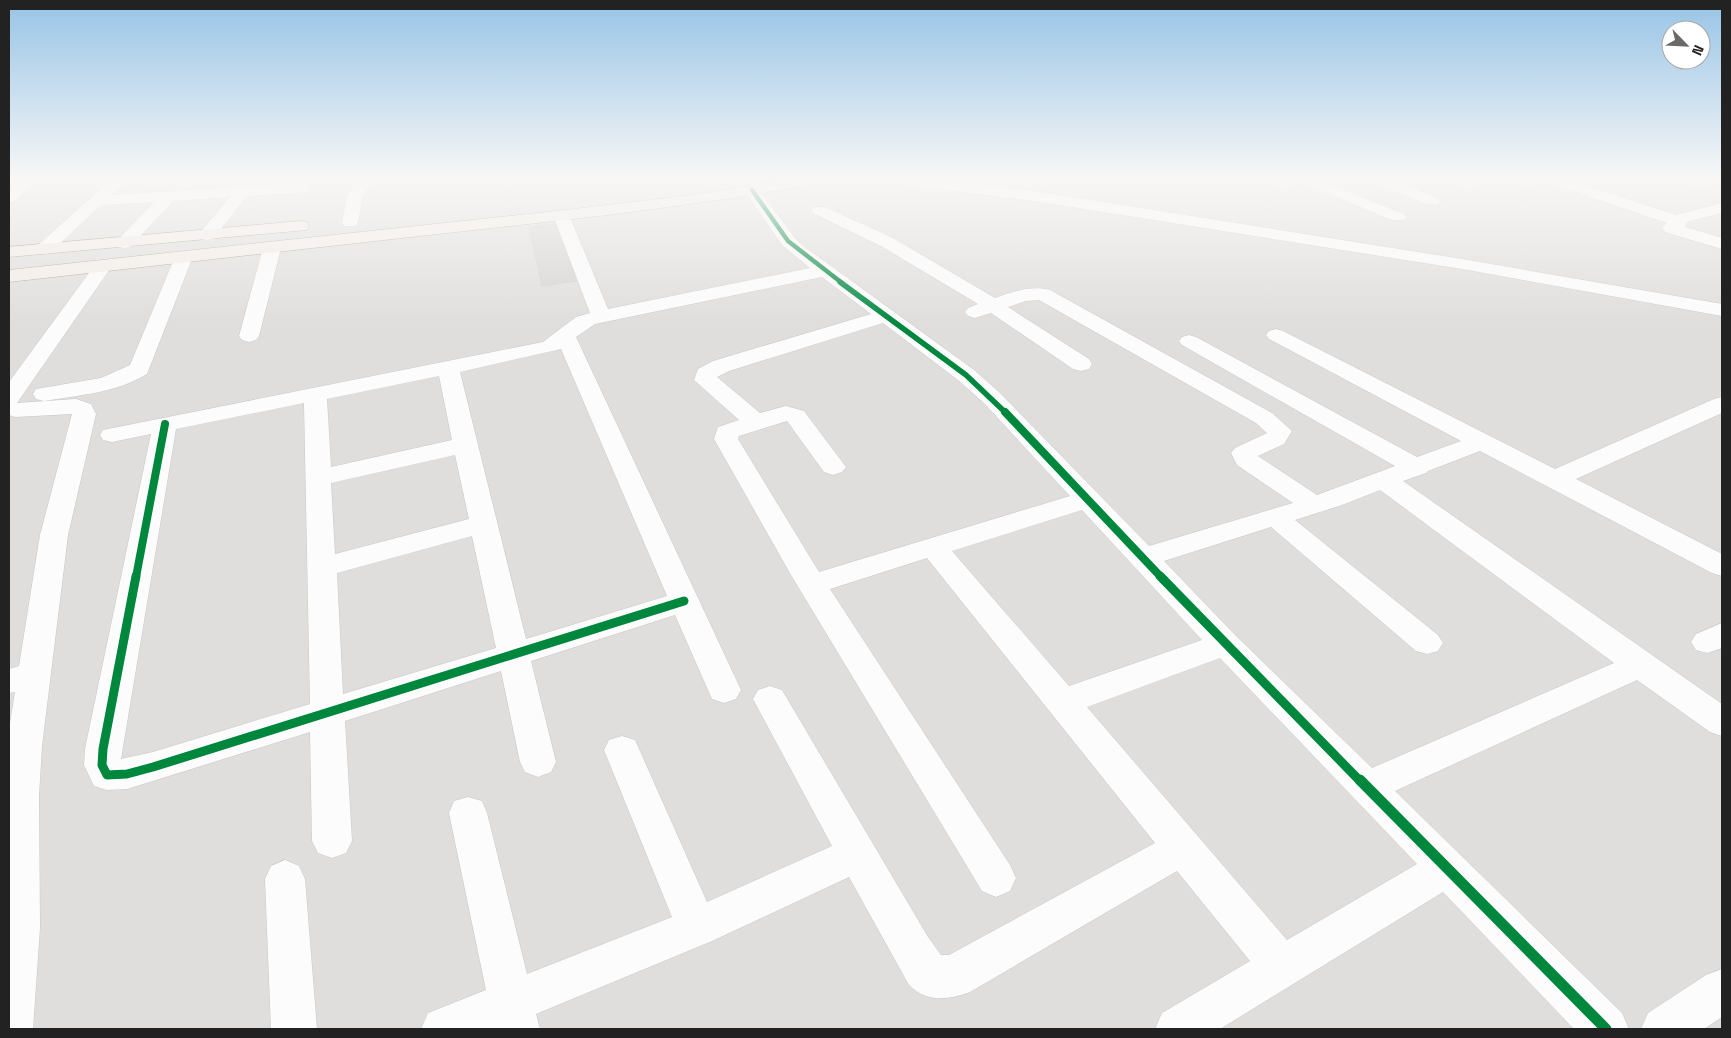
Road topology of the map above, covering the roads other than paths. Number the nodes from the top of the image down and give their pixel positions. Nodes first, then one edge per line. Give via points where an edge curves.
1 (67, 227) edge
2 (139, 227) edge
3 (213, 227) edge
4 (287, 227) edge
5 (368, 227) edge
6 (412, 227) edge
7 (452, 227) edge
8 (566, 227) edge
9 (780, 227) edge
10 (858, 227) edge
11 (1233, 227) edge
12 (1670, 227) edge
13 (207, 235) junction
14 (124, 243) junction
15 (1722, 244) edge
16 (272, 248) junction
17 (44, 249) junction
18 (9, 252) edge
19 (183, 259) junction
20 (9, 261) edge
21 (102, 266) junction
22 (9, 268) edge
23 (824, 271) junction
24 (9, 276) edge
25 (984, 309) junction
26 (1722, 310) edge
27 (600, 316) junction
28 (885, 316) junction
29 (1276, 335) dead end
30 (249, 336) dead end
31 (566, 338) junction
32 (1189, 341) dead end
33 (1081, 364) dead end
34 (448, 368) junction
35 (315, 394) junction
36 (9, 399) edge
37 (1722, 404) edge
38 (9, 408) edge
39 (760, 421) junction
40 (164, 424) junction
41 (112, 435) dead end
42 (1482, 442) junction
43 (465, 445) junction
44 (833, 467) dead end
45 (1417, 468) junction
46 (318, 478) junction
47 (1555, 479) junction
48 (1384, 480) junction
49 (1088, 499) junction
50 (1314, 505) junction
51 (1275, 517) junction
52 (484, 524) junction
53 (933, 547) junction
54 (1143, 558) junction
55 (1722, 566) edge
56 (322, 567) junction
57 (812, 584) junction
58 (684, 601) junction
59 (1428, 643) dead end
60 (1224, 644) junction
61 (512, 654) junction
62 (1640, 664) junction
63 (21, 678) edge
64 (724, 690) dead end
65 (770, 699) dead end
66 (1063, 702) junction
67 (328, 712) junction
68 (1722, 722) edge
69 (622, 750) dead end
70 (538, 762) dead end
71 (1366, 787) junction
72 (468, 813) dead end
73 (332, 840) dead end
74 (1183, 847) junction
75 (858, 854) junction
76 (1447, 868) junction
77 (285, 878) dead end
78 (996, 878) dead end
79 (697, 927) junction
80 (1282, 967) junction
81 (1722, 991) edge
82 (514, 1015) edge
83 (10, 1029) edge
84 (294, 1029) edge
85 (444, 1029) edge
86 (1178, 1029) edge
87 (1606, 1029) edge
88 (1664, 1029) edge

1 - 17 street
2 - 14 street
3 - 13 street
4 - 13 main road
5 - 20 main road
6 - 22 main road
7 - 16 main road
8 - 27 street
9 - 23 street via 788,241
10 - 25 street via 890,244
11 - 26 street
12 - 15 street
13 - 14 main road
14 - 17 main road
16 - 19 main road
16 - 30 street
17 - 18 main road
19 - 21 main road
19 - 36 street via 139,369 113,382
21 - 24 main road
21 - 36 street
23 - 27 street
23 - 28 street
25 - 33 street
25 - 50 street via 1032,293 1048,296 1269,421 1280,435 1244,453 1246,460
27 - 31 street via 579,322
28 - 39 street via 721,366 706,374 705,380 750,418
28 - 49 street via 984,391
29 - 42 street
31 - 34 street via 549,347
31 - 58 street
32 - 45 street
34 - 35 street
34 - 43 street
35 - 40 street
35 - 46 street
37 - 47 street
38 - 63 street via 76,406 83,409 84,414
39 - 44 street via 793,414
39 - 57 street via 726,432 726,440
40 - 41 street
40 - 67 street via 103,749 102,765 107,775 153,767
42 - 45 street
42 - 47 street
43 - 46 street
43 - 52 street
45 - 48 street
46 - 56 street
47 - 55 street
48 - 50 street
48 - 62 street
49 - 53 street
49 - 54 street
50 - 51 street
51 - 54 street
51 - 59 street
52 - 56 street
52 - 61 street
53 - 57 street
53 - 66 street
54 - 60 street
56 - 67 street
57 - 78 street
58 - 61 street
58 - 64 street
60 - 66 street
60 - 71 street
61 - 67 street
61 - 70 street
62 - 68 street
62 - 71 street
63 - 83 street via 24,746 20,796 19,928
65 - 75 street
66 - 74 street
67 - 73 street
69 - 79 street
71 - 76 street
72 - 82 street
74 - 75 street via 954,976 939,979 925,972
74 - 80 street
75 - 79 street
76 - 80 street
76 - 87 street
77 - 84 street
79 - 82 street
80 - 86 street
81 - 88 street
82 - 85 street

